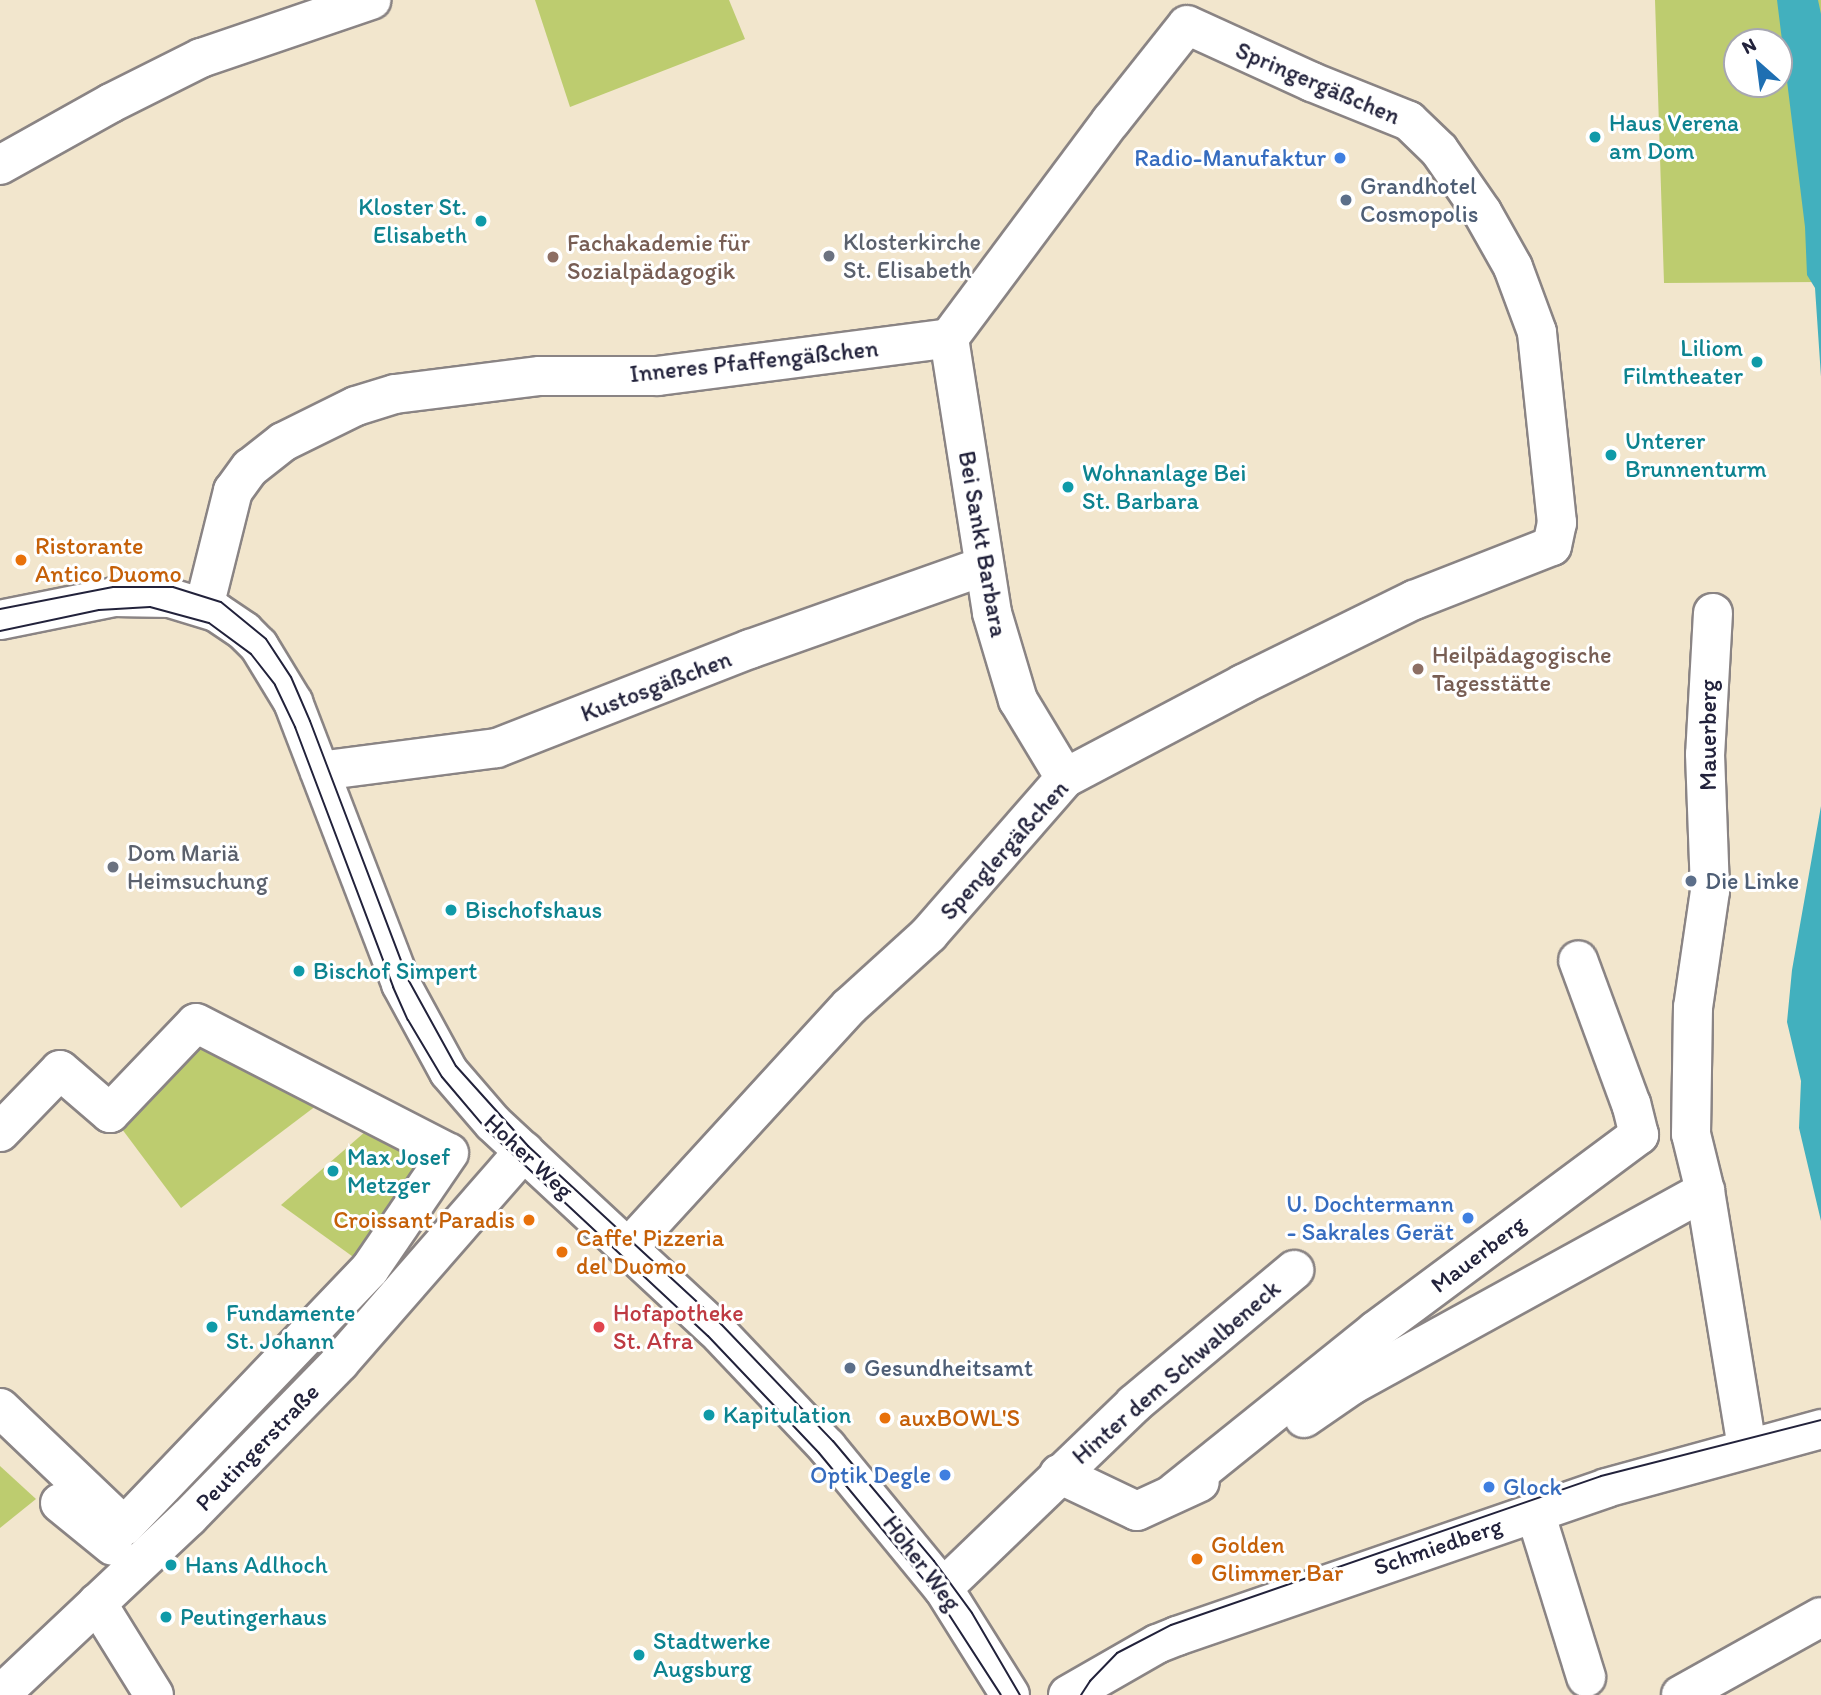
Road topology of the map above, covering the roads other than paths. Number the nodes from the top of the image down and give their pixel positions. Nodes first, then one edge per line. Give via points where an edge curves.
1 (371, 0) edge
2 (1183, 13) edge
3 (0, 165) edge
4 (949, 338) junction
5 (1552, 546) joint
6 (984, 566) junction
7 (204, 607) junction
8 (1713, 613) dead end
9 (0, 620) edge
10 (320, 771) junction
11 (1065, 778) junction
12 (1578, 960) dead end
13 (0, 1132) edge
14 (524, 1151) junction
15 (1705, 1191) junction
16 (628, 1248) junction
17 (1294, 1270) dead end
18 (0, 1408) edge
19 (1821, 1429) edge
20 (1747, 1448) junction
21 (1059, 1474) junction
22 (1175, 1492) junction
23 (60, 1503) dead end
24 (1535, 1512) junction
25 (136, 1565) junction
26 (943, 1588) junction
27 (97, 1603) junction
28 (1821, 1617) edge
29 (1586, 1677) dead end
30 (0, 1695) edge
31 (154, 1695) edge
32 (1010, 1695) edge
33 (1068, 1695) edge
34 (1681, 1695) edge

1 - 3 street via 201,58
2 - 4 street via 1111,121
2 - 5 street, Springergäßchen via 1312,82 1409,121 1439,150 1482,212 1513,267 1537,332 1557,523
4 - 6 street, Bei Sankt Barbara
4 - 7 street, Inneres Pfaffengäßchen via 658,376 540,376 395,394 356,406 283,442 250,468 233,491
5 - 11 street, Spenglergäßchen via 1414,600
6 - 10 street, Kustosgäßchen via 750,649 497,748
6 - 11 street, Bei Sankt Barbara via 992,613 1018,700
7 - 9 street, Hoher Weg via 170,598 133,596
7 - 10 street, Hoher Weg via 244,631 272,663
8 - 15 street, Mauerberg via 1705,754 1710,891 1693,1007 1691,1134
10 - 14 street, Hoher Weg via 415,1015 463,1090
11 - 16 street, Spenglergäßchen via 929,934 850,1006
12 - 22 street, Mauerberg via 1639,1135 1375,1331
13 - 18 street via 60,1070 110,1113 196,1023 449,1153 370,1269 124,1525
14 - 16 street, Hoher Weg
14 - 25 street, Peutingerstraße via 340,1362
15 - 20 street, Mauerberg
15 - 22 street, Mauerberg via 1352,1385 1231,1469
16 - 26 street, Hoher Weg via 715,1329 827,1447
17 - 21 street, Hinter dem Schwalbeneck via 1134,1404
19 - 20 street, Schmiedberg
20 - 24 street, Schmiedberg
21 - 22 street, Mauerberg via 1137,1511
21 - 26 street, Hinter dem Schwalbeneck
23 - 25 street
24 - 29 street
24 - 33 street, Schmiedberg via 1157,1644
25 - 27 street, Peutingerstraße
26 - 32 street, Hoher Weg
27 - 30 street, Peutingerstraße
27 - 31 street
28 - 34 street

